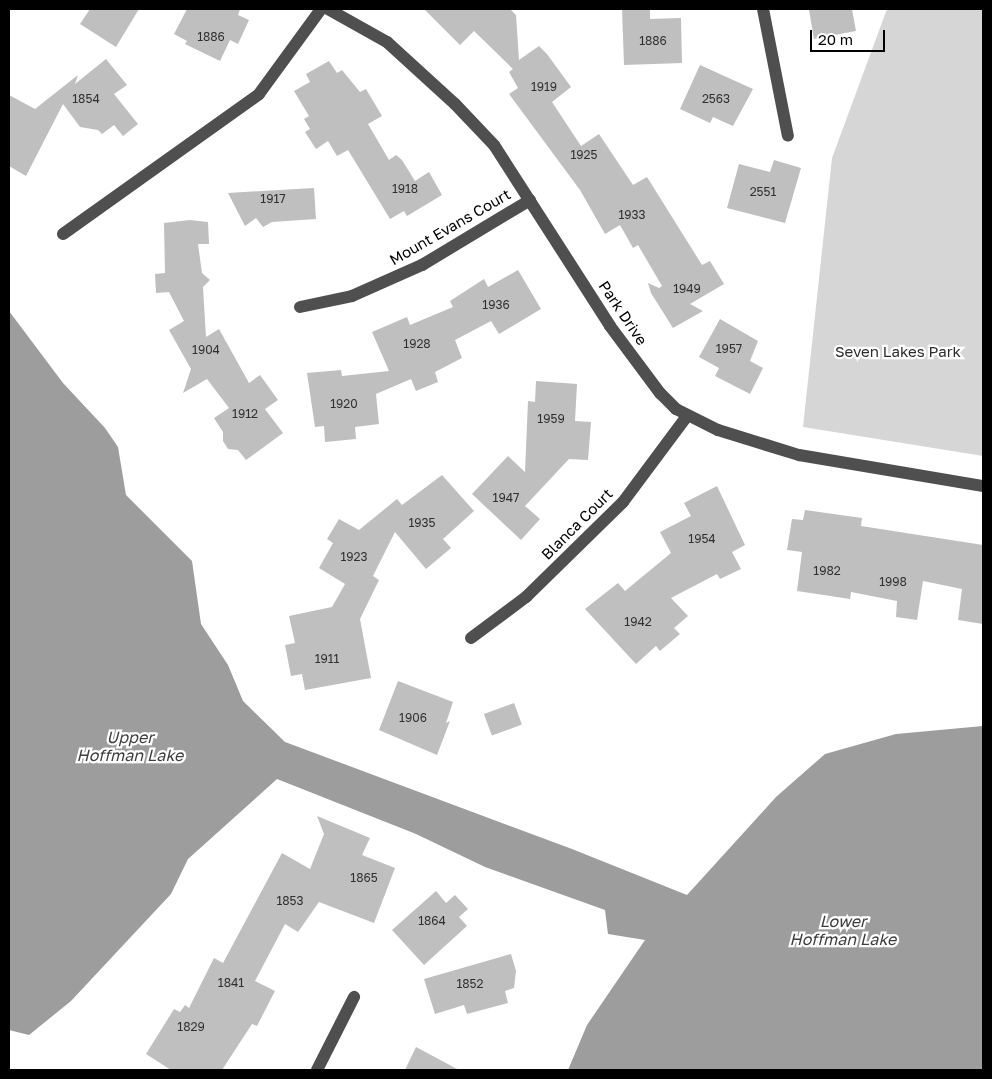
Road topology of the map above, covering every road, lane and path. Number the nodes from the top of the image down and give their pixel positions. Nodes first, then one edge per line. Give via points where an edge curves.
1 (322, 9) edge
2 (328, 9) edge
3 (763, 9) edge
4 (788, 136) dead end
5 (530, 200) junction
6 (63, 234) dead end
7 (300, 307) dead end
8 (687, 416) junction
9 (983, 486) edge
10 (472, 638) dead end
11 (354, 997) dead end
12 (317, 1070) edge

1 - 6 street via 259,94
2 - 5 street, Park Drive via 388,42 455,104 494,145
3 - 4 street
5 - 7 street, Mount Evans Court via 422,265 352,296
5 - 8 street, Park Drive via 610,326 660,393
8 - 9 street, Park Drive via 718,430 800,454
8 - 10 street, Blanca Court via 623,502 526,597
11 - 12 street

